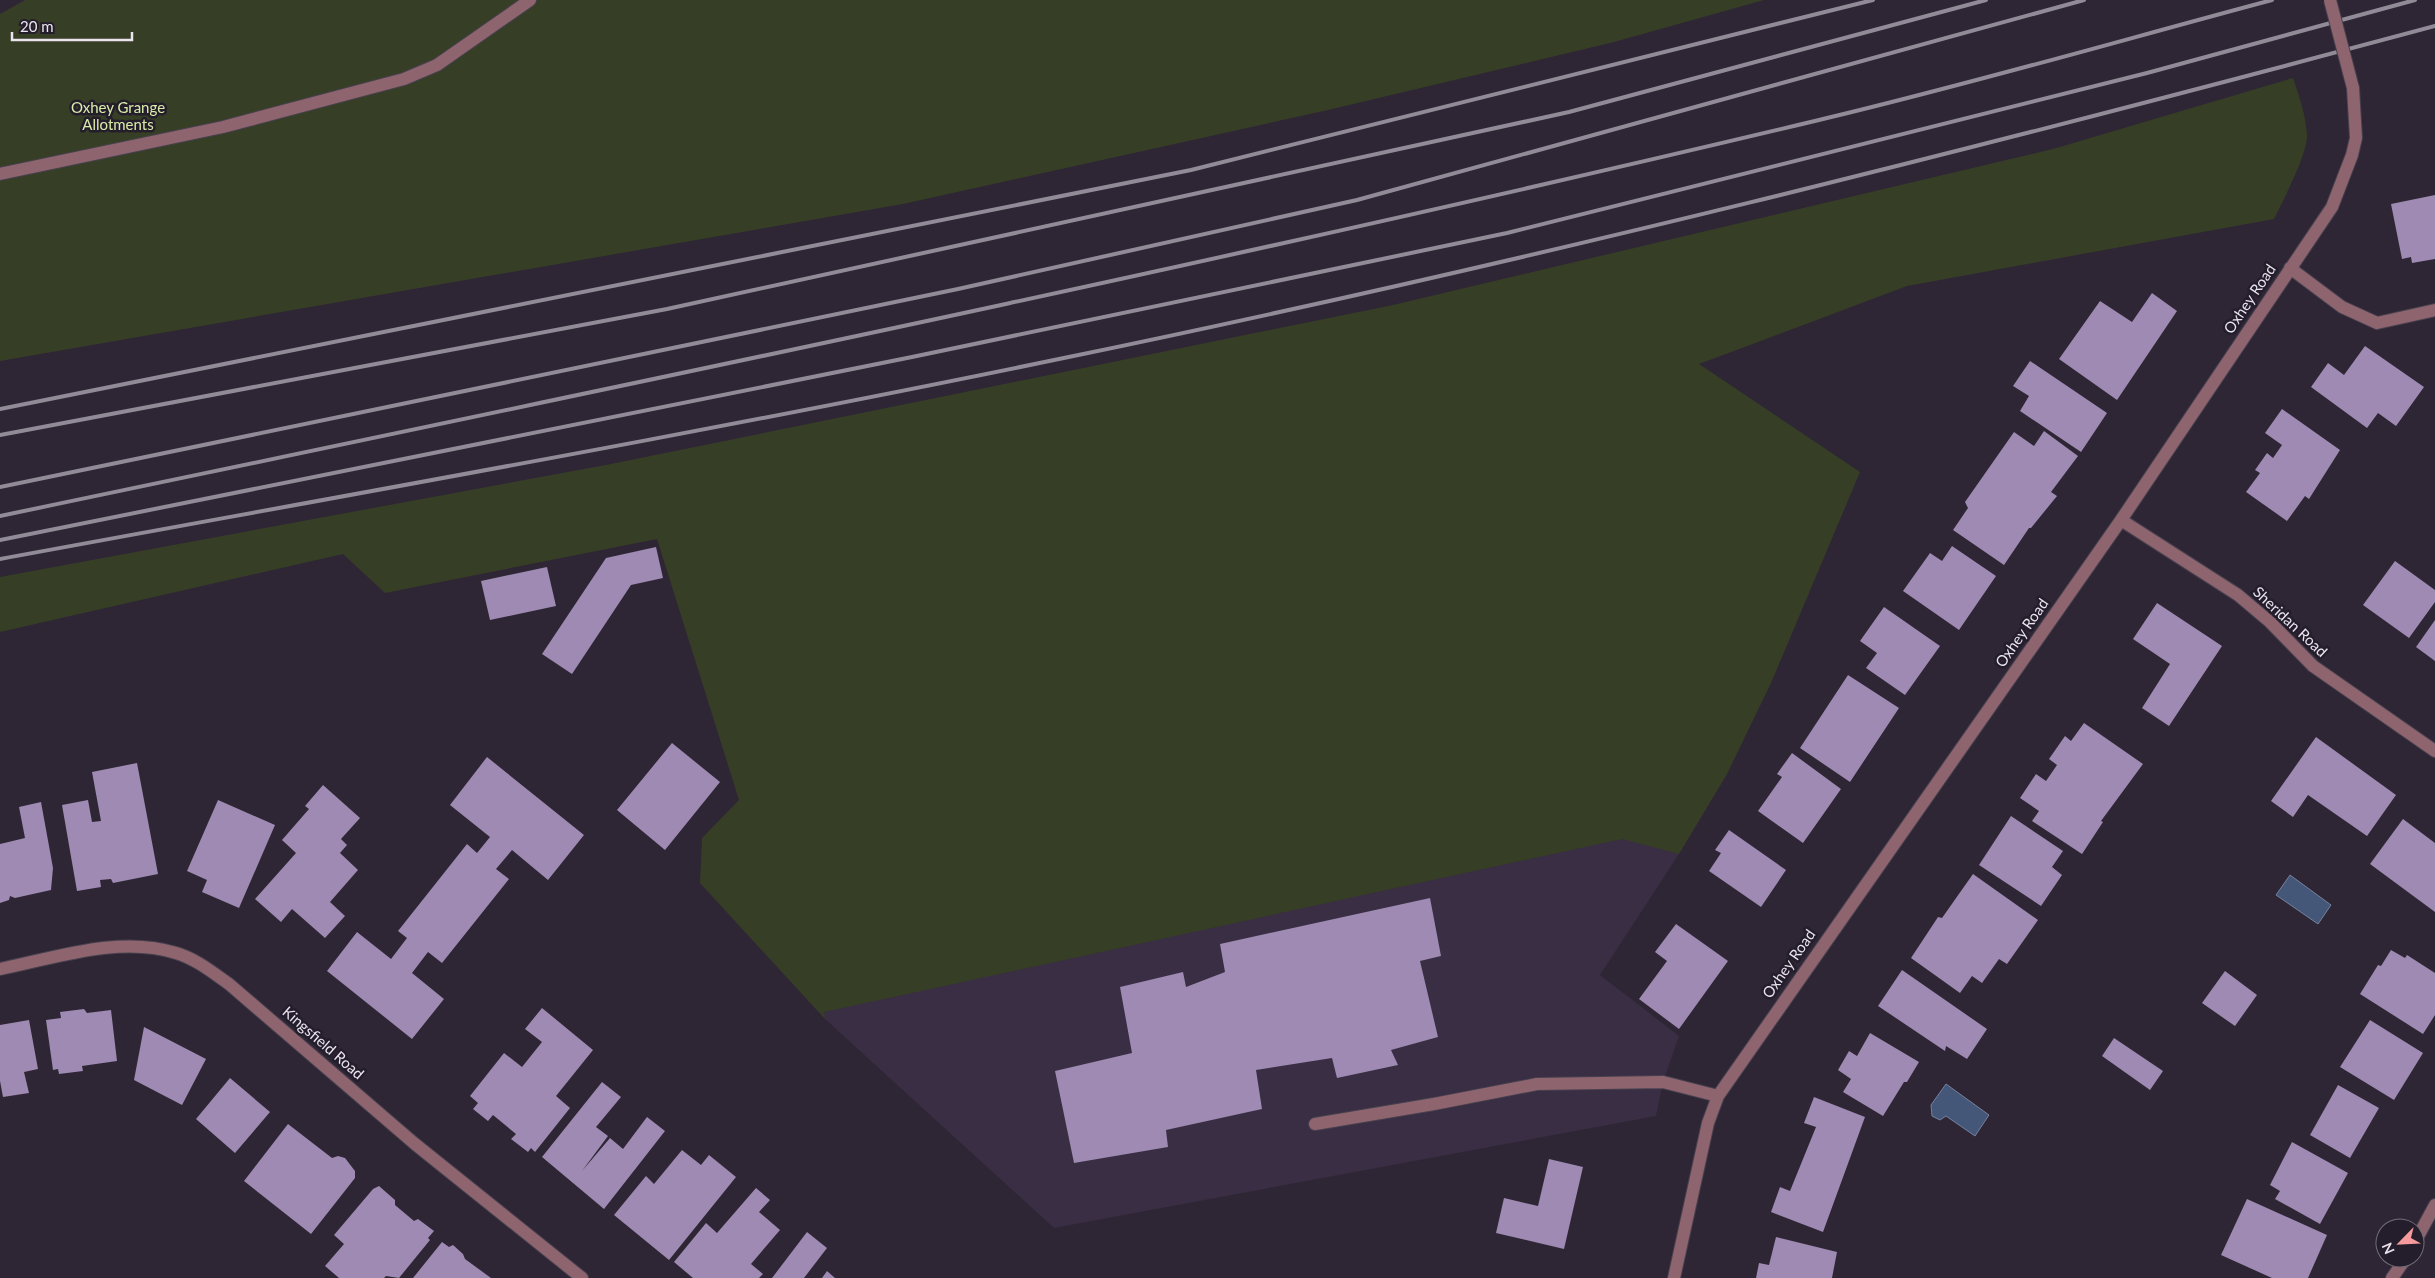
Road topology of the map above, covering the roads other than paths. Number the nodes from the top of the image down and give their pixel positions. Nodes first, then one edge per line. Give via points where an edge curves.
1 (530, 0) edge
2 (2330, 0) edge
3 (0, 174) edge
4 (2290, 268) junction
5 (2435, 310) edge
6 (2121, 520) junction
7 (2435, 751) edge
8 (0, 969) edge
9 (1718, 1096) junction
10 (1315, 1124) dead end
11 (2435, 1205) edge
12 (2425, 1224) edge
13 (582, 1278) edge
14 (1674, 1278) edge

1 - 3 street via 437,65 404,79 222,127
2 - 4 street, Oxhey Road, bridge via 2353,88 2356,138 2332,207
4 - 5 street via 2342,307 2377,323
4 - 6 street, Oxhey Road
6 - 7 street, Sheridan Road via 2238,595 2313,666
6 - 9 street, Oxhey Road
8 - 13 street, Kingsfield Road via 98,949 142,946 176,953 201,964 229,984 415,1144
9 - 10 street via 1663,1082 1537,1084
9 - 14 street, Oxhey Road via 1708,1123
11 - 12 street

